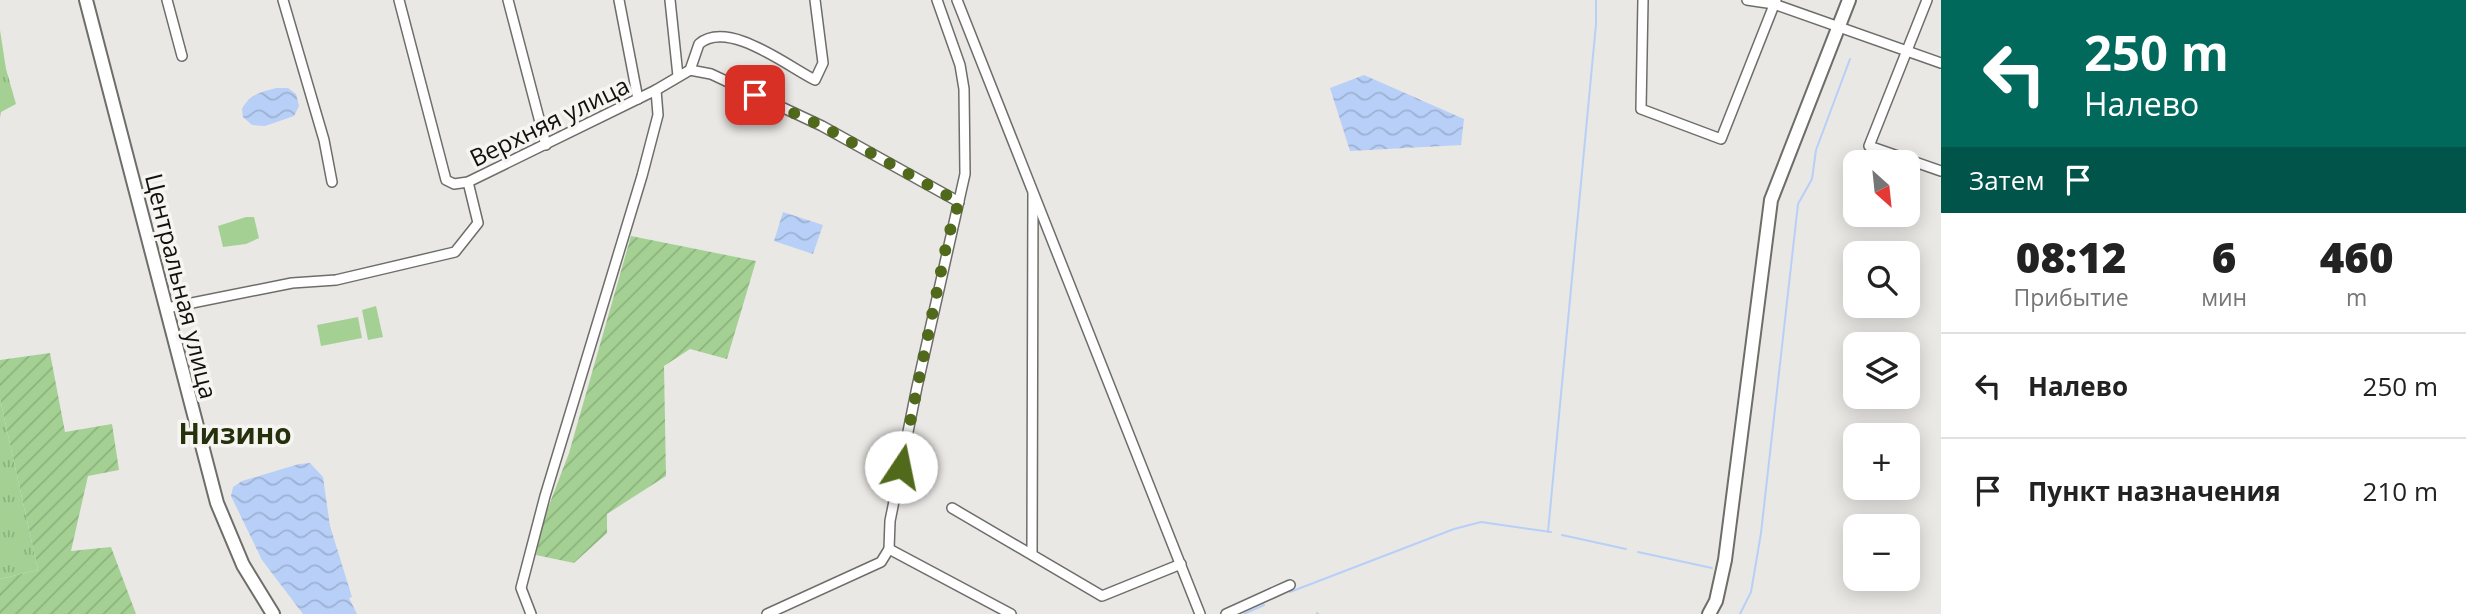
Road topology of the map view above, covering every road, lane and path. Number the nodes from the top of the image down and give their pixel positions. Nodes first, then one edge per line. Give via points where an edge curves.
1 (86, 0) edge
2 (167, 0) edge
3 (283, 0) edge
4 (399, 0) edge
5 (508, 0) edge
6 (619, 0) edge
7 (670, 0) edge
8 (816, 0) edge
9 (937, 0) edge
10 (957, 0) edge
11 (1643, 0) edge
12 (1747, 0) edge
13 (1849, 0) edge
14 (1927, 0) edge
15 (1775, 2) edge
16 (1839, 25) junction
17 (1906, 51) junction
18 (182, 56) dead end
19 (1941, 63) edge
20 (690, 70) junction
21 (678, 76) junction
22 (656, 90) junction
23 (638, 99) junction
24 (546, 145) junction
25 (1941, 171) edge
26 (332, 182) dead end
27 (468, 183) junction
28 (1033, 188) junction
29 (959, 202) junction
30 (167, 308) junction
31 (953, 508) dead end
32 (889, 549) junction
33 (1032, 553) junction
34 (1181, 564) junction
35 (1290, 586) dead end
36 (273, 614) edge
37 (531, 614) edge
38 (767, 614) edge
39 (1011, 614) edge
40 (1200, 614) edge
41 (1226, 614) edge
42 (1709, 614) edge

1 - 30 street, Центральная улица
2 - 18 street
3 - 26 street
4 - 27 street via 446,180
5 - 24 street
6 - 23 street
7 - 21 street
8 - 20 street via 823,64 815,80 752,44 724,37 699,44
9 - 29 street via 964,89 965,174
10 - 28 street
11 - 15 street via 1641,108 1721,139
12 - 15 street
13 - 16 street
14 - 17 street
15 - 16 street
16 - 17 street
16 - 42 street via 1771,200 1725,560
17 - 19 street
17 - 25 street via 1870,146
20 - 21 street, Верхняя улица
20 - 29 street via 711,75 822,126
21 - 22 street, Верхняя улица
22 - 23 street, Верхняя улица
22 - 37 street via 657,115 642,176 545,496 522,588
23 - 24 street, Верхняя улица
24 - 27 street, Верхняя улица
27 - 30 street, Верхняя улица via 478,223 455,252 336,280 292,283
28 - 33 street
28 - 34 street
29 - 32 street via 917,387 890,521
30 - 36 street, Центральная улица via 217,503 243,565
31 - 33 street
32 - 38 street via 881,562
32 - 39 street
33 - 34 street via 1102,596
34 - 40 street
35 - 41 street

